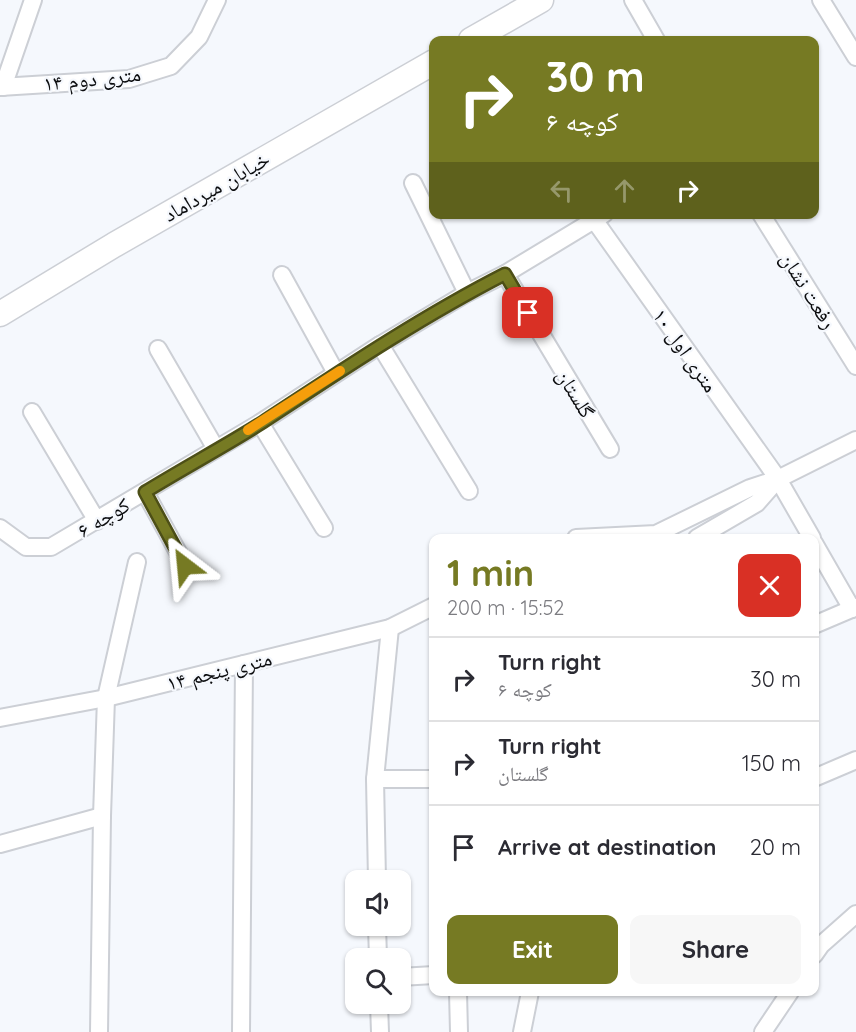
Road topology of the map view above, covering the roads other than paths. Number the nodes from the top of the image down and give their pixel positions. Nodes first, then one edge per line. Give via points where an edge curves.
1 (33, 0) edge
2 (217, 0) edge
3 (541, 0) edge
4 (633, 0) edge
5 (821, 0) edge
6 (478, 36) edge
7 (654, 36) edge
8 (856, 57) edge
9 (429, 65) edge
10 (1, 87) edge
11 (413, 183) dead end
12 (429, 216) edge
13 (431, 219) edge
14 (593, 219) edge
15 (597, 219) edge
16 (764, 219) edge
17 (505, 274) junction
18 (282, 276) dead end
19 (467, 293) junction
20 (0, 314) edge
21 (380, 345) junction
22 (158, 349) dead end
23 (856, 366) edge
24 (336, 373) junction
25 (32, 412) dead end
26 (260, 423) junction
27 (856, 440) edge
28 (216, 449) junction
29 (610, 449) dead end
30 (778, 479) junction
31 (469, 491) dead end
32 (145, 492) junction
33 (97, 521) junction
34 (0, 528) edge
35 (324, 528) dead end
36 (656, 534) edge
37 (704, 534) edge
38 (810, 534) edge
39 (819, 551) edge
40 (136, 562) dead end
41 (185, 566) dead end
42 (429, 608) edge
43 (854, 608) edge
44 (819, 623) edge
45 (390, 628) junction
46 (244, 664) junction
47 (106, 698) junction
48 (0, 718) edge
49 (856, 760) edge
50 (819, 776) edge
51 (375, 779) junction
52 (429, 779) edge
53 (102, 816) junction
54 (0, 844) edge
55 (376, 870) edge
56 (856, 914) edge
57 (819, 948) edge
58 (429, 975) edge
59 (411, 976) edge
60 (458, 996) edge
61 (529, 996) edge
62 (787, 996) edge
63 (379, 1014) edge
64 (99, 1032) edge
65 (241, 1032) edge
66 (380, 1032) edge
67 (459, 1032) edge
68 (522, 1032) edge
69 (763, 1032) edge

1 - 10 street
2 - 10 street, ۱۴ متری دوم via 199,38 171,66 129,78
3 - 6 main road
4 - 7 street
5 - 8 street
9 - 20 main road, خیابان میرداماد
11 - 12 street
13 - 19 street
14 - 17 street, کوچه ۶
15 - 30 street, ۱۰ متری اول
16 - 23 street, رفعت نشان
17 - 19 street, کوچه ۶
17 - 29 street, گلستان
18 - 24 street
19 - 21 street, کوچه ۶
21 - 24 street, کوچه ۶
21 - 31 street
22 - 28 street
24 - 26 street, کوچه ۶
25 - 33 street
26 - 28 street, کوچه ۶
26 - 35 street
27 - 30 street
28 - 32 street, کوچه ۶
30 - 36 street via 750,488
30 - 37 street via 757,503
30 - 38 street, ۱۰ متری اول
32 - 33 street, کوچه ۶
32 - 41 street
33 - 34 street, کوچه ۶ via 51,547 26,547
39 - 43 street
40 - 47 street
42 - 45 street, ۱۴ متری پنجم
43 - 44 street
45 - 46 street, ۱۴ متری پنجم
45 - 51 street
46 - 47 street, ۱۴ متری پنجم
46 - 65 street
47 - 48 street, ۱۴ متری پنجم
47 - 53 street
49 - 50 street
51 - 52 street
51 - 55 street
53 - 54 street
53 - 64 street
56 - 57 street
58 - 59 street
60 - 67 street
61 - 68 street
62 - 69 street
63 - 66 street

